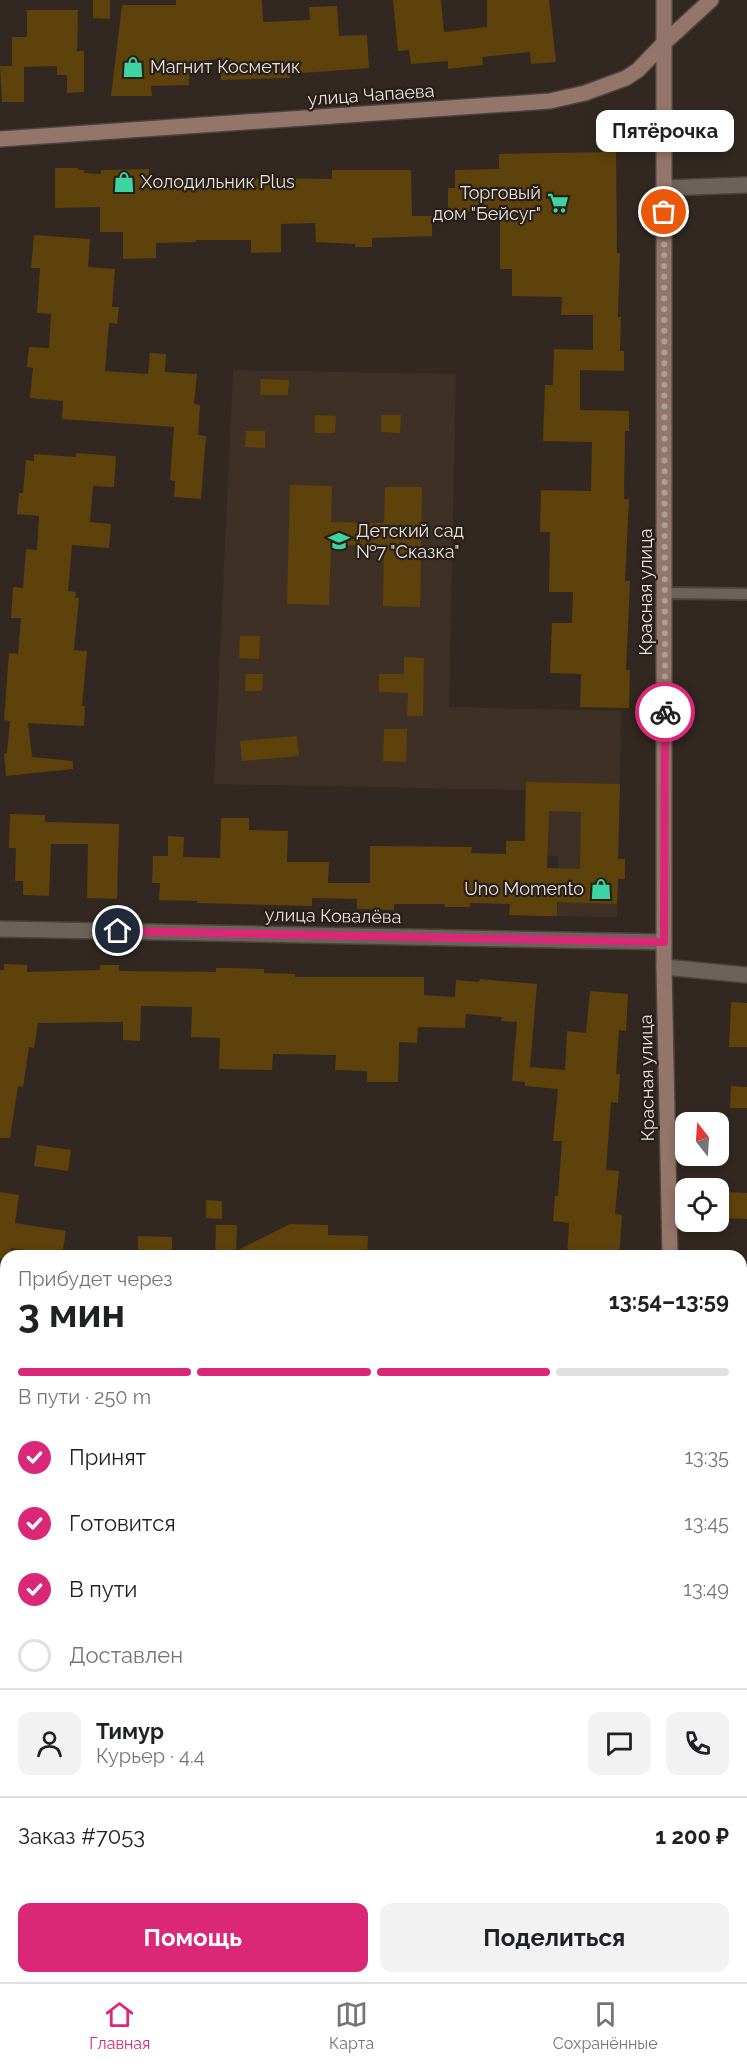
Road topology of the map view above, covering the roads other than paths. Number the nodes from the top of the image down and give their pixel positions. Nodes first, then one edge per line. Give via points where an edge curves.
1 (664, 0) edge
2 (711, 0) edge
3 (664, 43) junction
4 (0, 139) edge
5 (747, 185) edge
6 (664, 188) junction
7 (665, 593) junction
8 (747, 594) edge
9 (0, 929) edge
10 (664, 942) junction
11 (664, 967) junction
12 (747, 975) edge
13 (670, 1250) edge

1 - 3 street, Красная улица
2 - 3 street, улица Чапаева
3 - 4 street, улица Чапаева via 626,78 550,101
3 - 6 street, Красная улица
5 - 6 street
6 - 7 street, Красная улица
7 - 8 lane
7 - 10 street, Красная улица
9 - 10 street, улица Ковалёва
10 - 11 street, Красная улица
11 - 12 street
11 - 13 street, Красная улица

